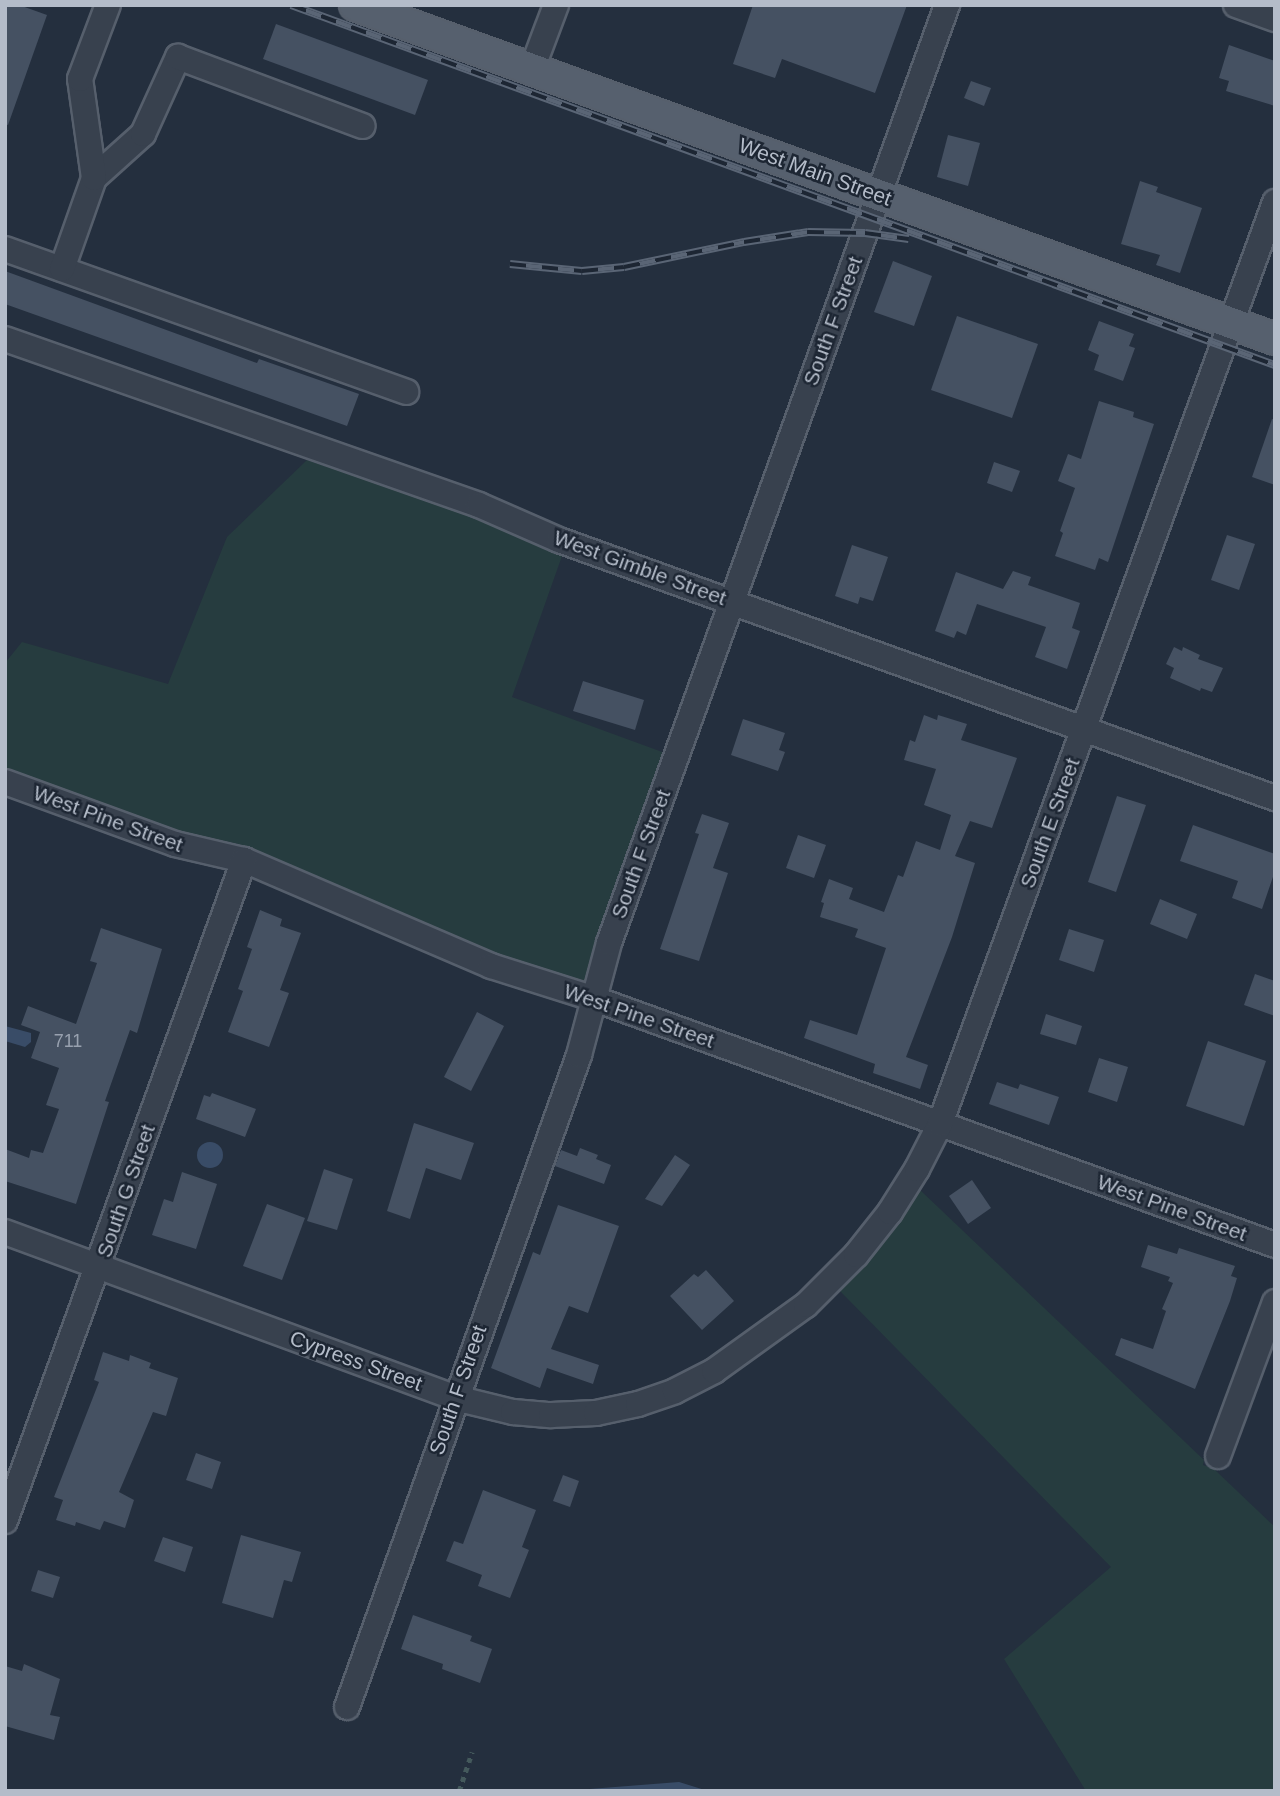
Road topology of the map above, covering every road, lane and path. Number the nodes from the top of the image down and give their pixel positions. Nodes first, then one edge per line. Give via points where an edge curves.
1 (108, 5) edge
2 (355, 5) edge
3 (556, 5) edge
4 (947, 5) edge
5 (1236, 5) edge
6 (1275, 19) edge
7 (532, 69) junction
8 (363, 126) dead end
9 (94, 178) junction
10 (879, 195) junction
11 (1275, 202) edge
12 (5, 249) edge
13 (62, 269) junction
14 (1230, 323) junction
15 (5, 339) edge
16 (1275, 340) edge
17 (406, 392) dead end
18 (732, 601) junction
19 (1085, 728) junction
20 (5, 782) edge
21 (1275, 798) edge
22 (244, 860) junction
23 (592, 999) junction
24 (940, 1124) junction
25 (5, 1232) edge
26 (1275, 1245) edge
27 (100, 1265) junction
28 (1275, 1301) edge
29 (714, 1371) joint
30 (455, 1398) junction
31 (1218, 1456) dead end
32 (5, 1521) edge
33 (347, 1707) dead end
34 (472, 1752) dead end
35 (459, 1791) edge

1 - 9 street via 80,79
2 - 7 main road, West Main Street
3 - 7 street
4 - 10 street, South F Street
5 - 6 street
7 - 10 main road, West Main Street
8 - 9 street via 178,57 143,134
9 - 13 street
10 - 14 main road, West Main Street
10 - 18 street, South F Street
11 - 14 street, South E Street
12 - 13 street
13 - 17 street
14 - 16 main road, West Main Street
14 - 19 street, South E Street
15 - 18 street, West Gimble Street via 479,505 559,540
18 - 19 street, West Gimble Street
18 - 23 street, South F Street
19 - 21 street, West Gimble Street
19 - 24 street, South E Street
20 - 22 street, West Pine Street via 175,844
22 - 23 street, West Pine Street via 491,966
22 - 27 street, South G Street
23 - 24 street, West Pine Street
23 - 30 street, South F Street via 579,1055
24 - 26 street, West Pine Street
24 - 29 street, South E Street via 897,1201 856,1255 806,1305
25 - 27 street, Cypress Street
27 - 30 street, Cypress Street
27 - 32 street, South G Street
28 - 31 street
29 - 30 street, Cypress Street via 675,1391 596,1413 513,1412
30 - 33 street, South F Street
34 - 35 path

